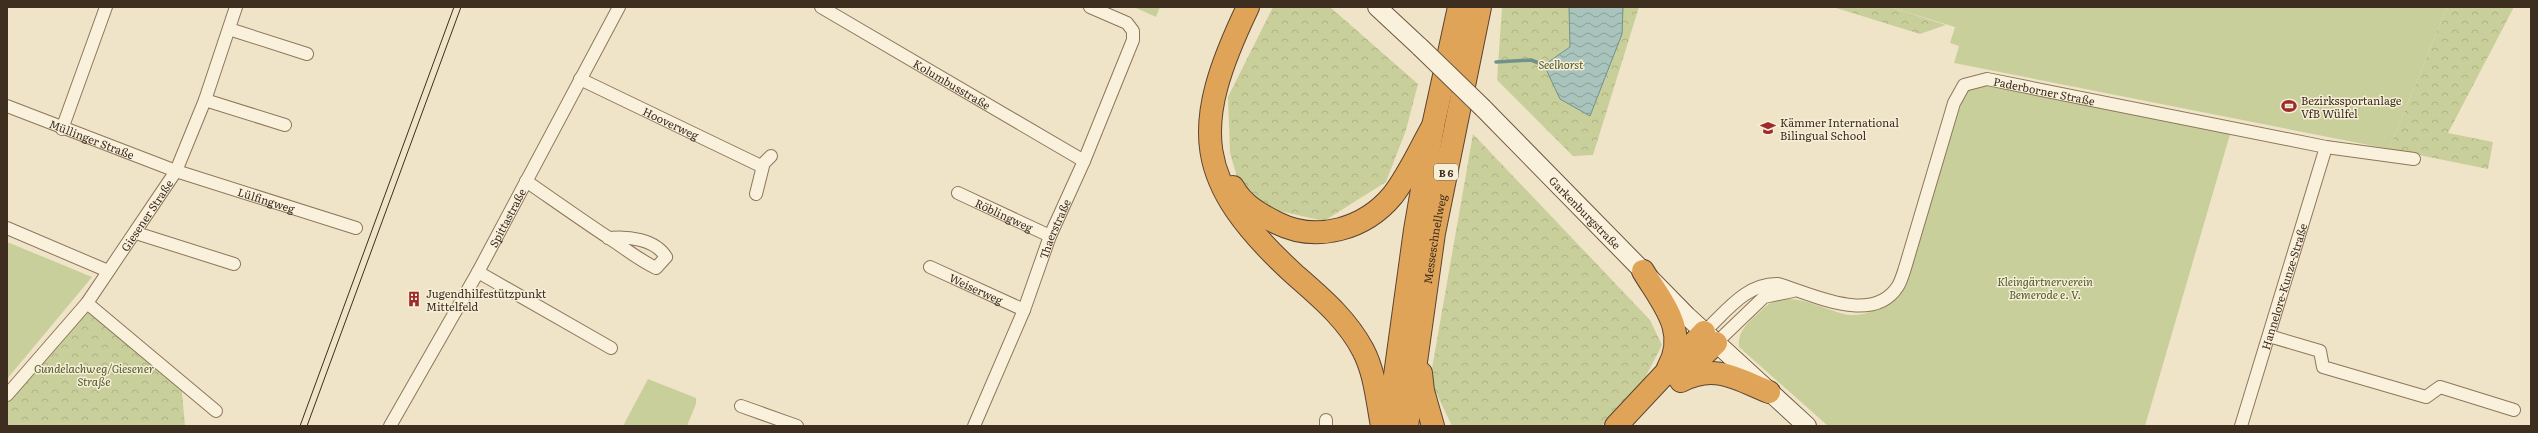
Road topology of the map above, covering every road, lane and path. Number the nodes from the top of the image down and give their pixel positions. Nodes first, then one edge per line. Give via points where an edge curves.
1 (106, 7) edge
2 (236, 7) edge
3 (619, 7) edge
4 (821, 7) edge
5 (1090, 7) edge
6 (1248, 7) edge
7 (1258, 7) edge
8 (1377, 7) edge
9 (1458, 7) edge
10 (1480, 7) edge
11 (228, 29) junction
12 (307, 54) dead end
13 (580, 79) junction
14 (205, 100) junction
15 (7, 106) edge
16 (285, 125) dead end
17 (1433, 126) junction
18 (62, 129) junction
19 (2326, 147) junction
20 (771, 156) dead end
21 (2414, 159) dead end
22 (1084, 161) junction
23 (763, 166) junction
24 (176, 171) junction
25 (526, 181) junction
26 (958, 193) dead end
27 (756, 194) dead end
28 (7, 228) edge
29 (356, 228) dead end
30 (136, 233) junction
31 (1050, 236) junction
32 (608, 238) dead end
33 (234, 264) dead end
34 (930, 267) dead end
35 (108, 271) junction
36 (1643, 271) junction
37 (478, 272) junction
38 (87, 303) junction
39 (1024, 310) junction
40 (2269, 336) junction
41 (1710, 338) junction
42 (1418, 339) junction
43 (611, 348) dead end
44 (1664, 384) junction
45 (1769, 392) junction
46 (7, 395) edge
47 (741, 406) dead end
48 (216, 410) dead end
49 (2514, 410) dead end
50 (1801, 421) edge
51 (390, 426) edge
52 (796, 426) edge
53 (974, 426) edge
54 (1382, 426) edge
55 (1388, 426) edge
56 (1407, 426) edge
57 (1433, 426) edge
58 (1616, 426) edge
59 (1627, 426) edge
60 (2241, 426) edge

1 - 18 street
2 - 11 street, Giesener Straße
3 - 13 street, Spittastraße
4 - 22 street, Kolumbusstraße
5 - 22 street, Thaerstraße via 1127,24 1133,31 1133,40
6 - 54 highway via 1226,54 1213,94 1210,116 1212,159 1232,206 1260,241 1328,303 1363,350 1374,379
7 - 17 highway via 1244,31 1224,78 1217,115 1217,138 1227,177 1236,193 1259,214 1302,232 1321,233 1361,221 1392,196
8 - 36 main road, Garkenburgstraße, bridge via 1484,108
9 - 17 highway, Messeschnellweg / B 6
10 - 42 highway, Messeschnellweg / B 6 via 1436,226
11 - 12 street
11 - 14 street, Giesener Straße
13 - 23 street, Hooverweg
13 - 25 street, Spittastraße
14 - 16 street
14 - 24 street, Giesener Straße
15 - 18 street, Müllinger Straße
17 - 55 highway, Messeschnellweg / B 6 via 1415,230
18 - 24 street, Müllinger Straße
19 - 21 street, Paderborner Straße
19 - 40 street, Hannelore-Kunze-Straße
19 - 41 street, Paderborner Straße via 1987,79 1964,85 1954,103 1898,286 1889,295 1866,307 1852,307 1778,284 1766,284 1746,292
20 - 23 street
22 - 31 street, Thaerstraße
23 - 27 street
24 - 29 street, Lülfingweg
24 - 30 street, Giesener Straße
25 - 32 street
25 - 37 street, Spittastraße
26 - 31 street, Röblingweg
28 - 35 street
30 - 33 street
30 - 35 street, Giesener Straße
31 - 39 street, Thaerstraße
34 - 39 street, Weiserweg
35 - 38 street, Giesener Straße
36 - 41 main road, Garkenburgstraße
36 - 44 highway via 1670,317 1676,337 1673,359
37 - 43 street
37 - 51 street, Spittastraße
38 - 46 street, Giesener Straße
38 - 48 street
39 - 53 street, Thaerstraße
40 - 49 street via 2320,352 2323,367 2426,397 2440,387
40 - 60 street, Hannelore-Kunze-Straße
41 - 44 highway
41 - 45 main road, Garkenburgstraße
42 - 56 highway, Messeschnellweg / B 6
42 - 57 highway via 1423,391
44 - 45 highway via 1710,371 1727,374
44 - 58 highway
44 - 59 highway
45 - 50 main road, Garkenburgstraße
47 - 52 street

